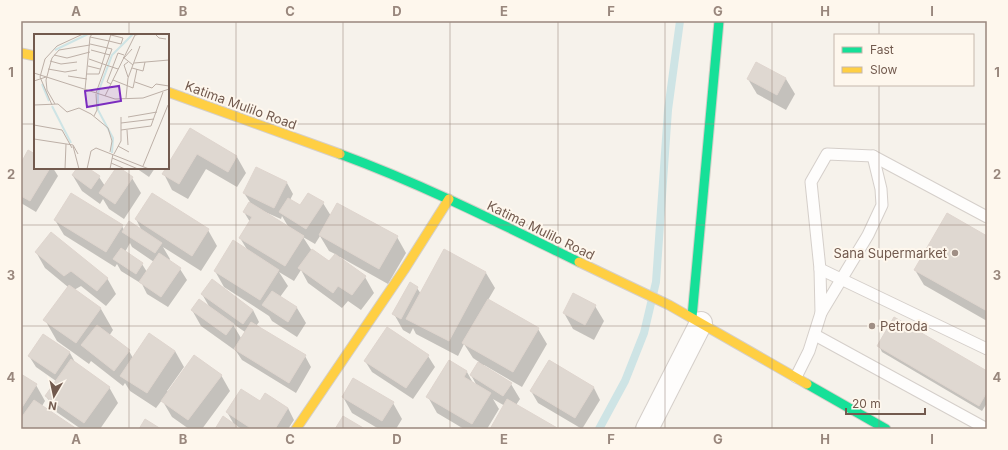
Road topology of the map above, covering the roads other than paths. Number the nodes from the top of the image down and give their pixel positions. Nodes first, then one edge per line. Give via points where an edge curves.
1 (719, 21) edge
2 (21, 53) edge
3 (34, 56) edge
4 (169, 92) edge
5 (873, 156) junction
6 (449, 200) junction
7 (987, 217) edge
8 (820, 269) junction
9 (842, 279) junction
10 (821, 313) junction
11 (696, 320) junction
12 (815, 335) junction
13 (987, 349) edge
14 (796, 377) junction
15 (296, 429) edge
16 (647, 429) edge
17 (886, 429) edge
18 (987, 429) edge

1 - 11 main road
2 - 3 main road
4 - 6 main road, Katima Mulilo Road via 382,169
5 - 7 lane
5 - 8 lane via 827,154 810,182
5 - 9 lane via 882,205
6 - 11 main road, Katima Mulilo Road
6 - 15 main road
8 - 9 lane
8 - 10 lane
9 - 10 lane
9 - 13 lane
10 - 12 lane
11 - 14 main road, Katima Mulilo Road
11 - 16 street
12 - 14 lane
12 - 18 lane
14 - 17 main road, Katima Mulilo Road

